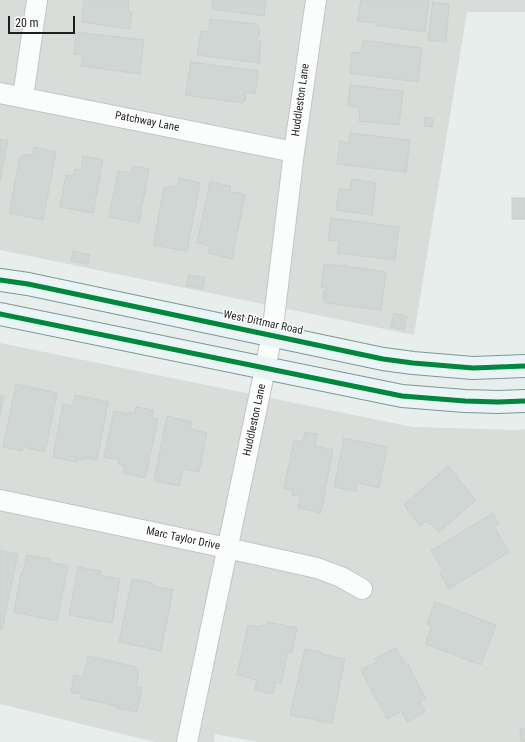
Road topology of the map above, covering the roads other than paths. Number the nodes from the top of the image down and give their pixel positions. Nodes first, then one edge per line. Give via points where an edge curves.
1 (37, 0) edge
2 (316, 0) edge
3 (0, 93) edge
4 (23, 97) junction
5 (294, 152) junction
6 (0, 280) edge
7 (0, 314) edge
8 (272, 335) junction
9 (525, 366) edge
10 (266, 369) junction
11 (525, 401) edge
12 (0, 500) edge
13 (227, 548) junction
14 (362, 588) dead end
15 (187, 742) edge

1 - 4 street
2 - 5 street, Huddleston Lane
3 - 4 street, Patchway Lane
4 - 5 street, Patchway Lane
5 - 8 street, Huddleston Lane
6 - 8 street, West Dittmar Road
7 - 10 street
8 - 9 street, West Dittmar Road via 413,363 474,368
8 - 10 street, Huddleston Lane
10 - 11 street via 402,396 466,401
10 - 13 street, Huddleston Lane
12 - 13 street, Marc Taylor Drive
13 - 14 street, Marc Taylor Drive via 317,568
13 - 15 street, Huddleston Lane

